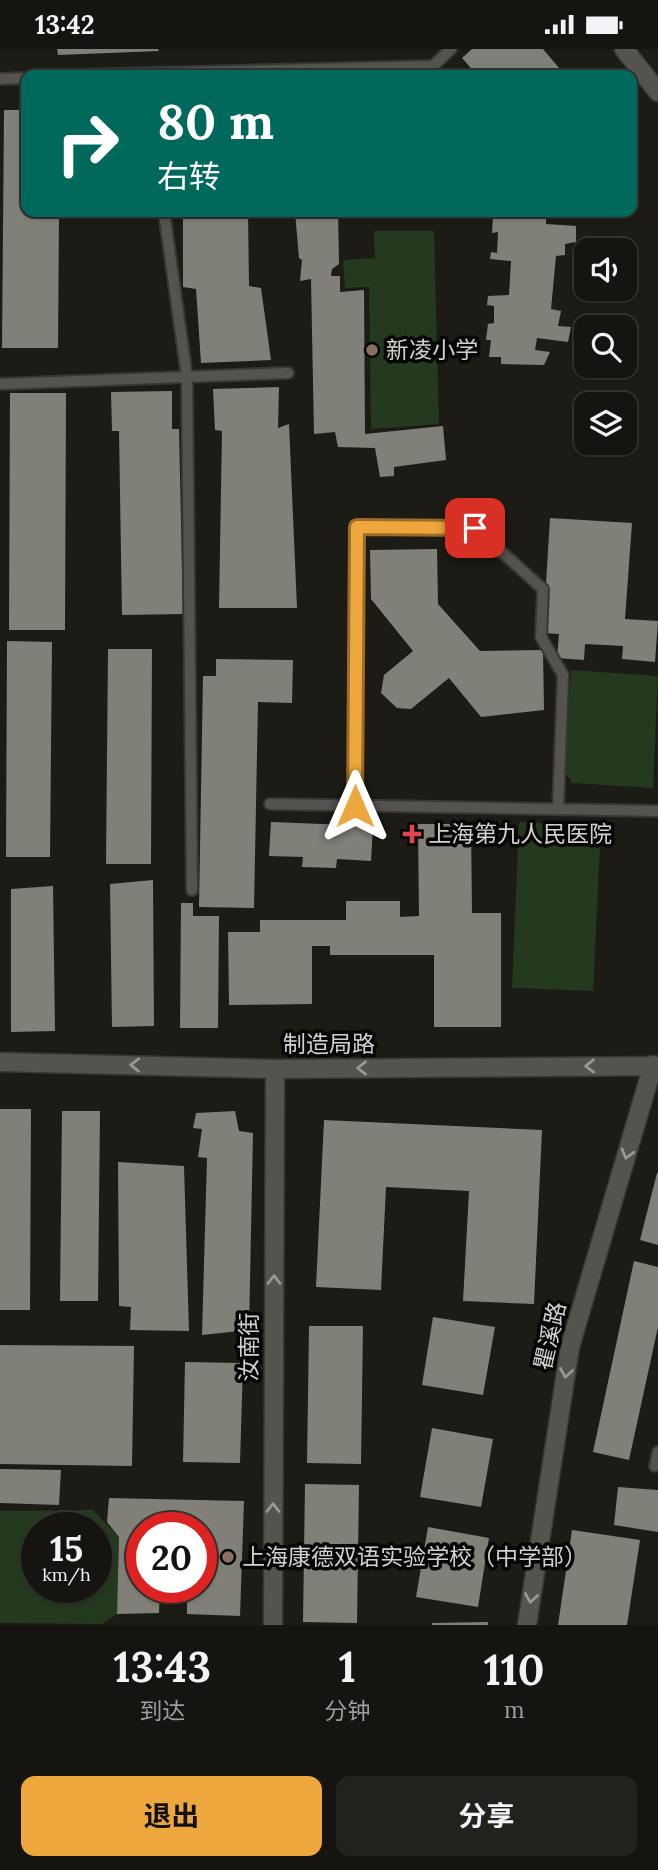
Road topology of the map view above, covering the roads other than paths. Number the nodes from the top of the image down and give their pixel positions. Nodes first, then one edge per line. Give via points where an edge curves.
1 (451, 49) edge
2 (624, 49) edge
3 (289, 70) edge
4 (21, 78) edge
5 (0, 79) edge
6 (658, 92) edge
7 (165, 217) edge
8 (288, 373) dead end
9 (187, 377) junction
10 (0, 384) edge
11 (270, 804) dead end
12 (355, 806) junction
13 (558, 809) junction
14 (658, 811) edge
15 (192, 890) dead end
16 (0, 1062) edge
17 (655, 1066) edge
18 (275, 1069) junction
19 (658, 1453) edge
20 (655, 1466) dead end
21 (273, 1625) edge
22 (527, 1625) edge

1 - 3 lane via 433,66
2 - 6 street
4 - 5 lane
7 - 9 lane
8 - 9 lane
9 - 10 lane
9 - 15 lane
11 - 12 lane
12 - 13 lane
12 - 13 lane via 357,527 475,528 543,589 541,636 563,675
13 - 14 lane
18 -> 16 street, 制造局路
17 -> 18 street, 制造局路
17 -> 22 street, 瞿溪路 via 570,1347
21 -> 18 street, 汝南街
19 - 20 lane

